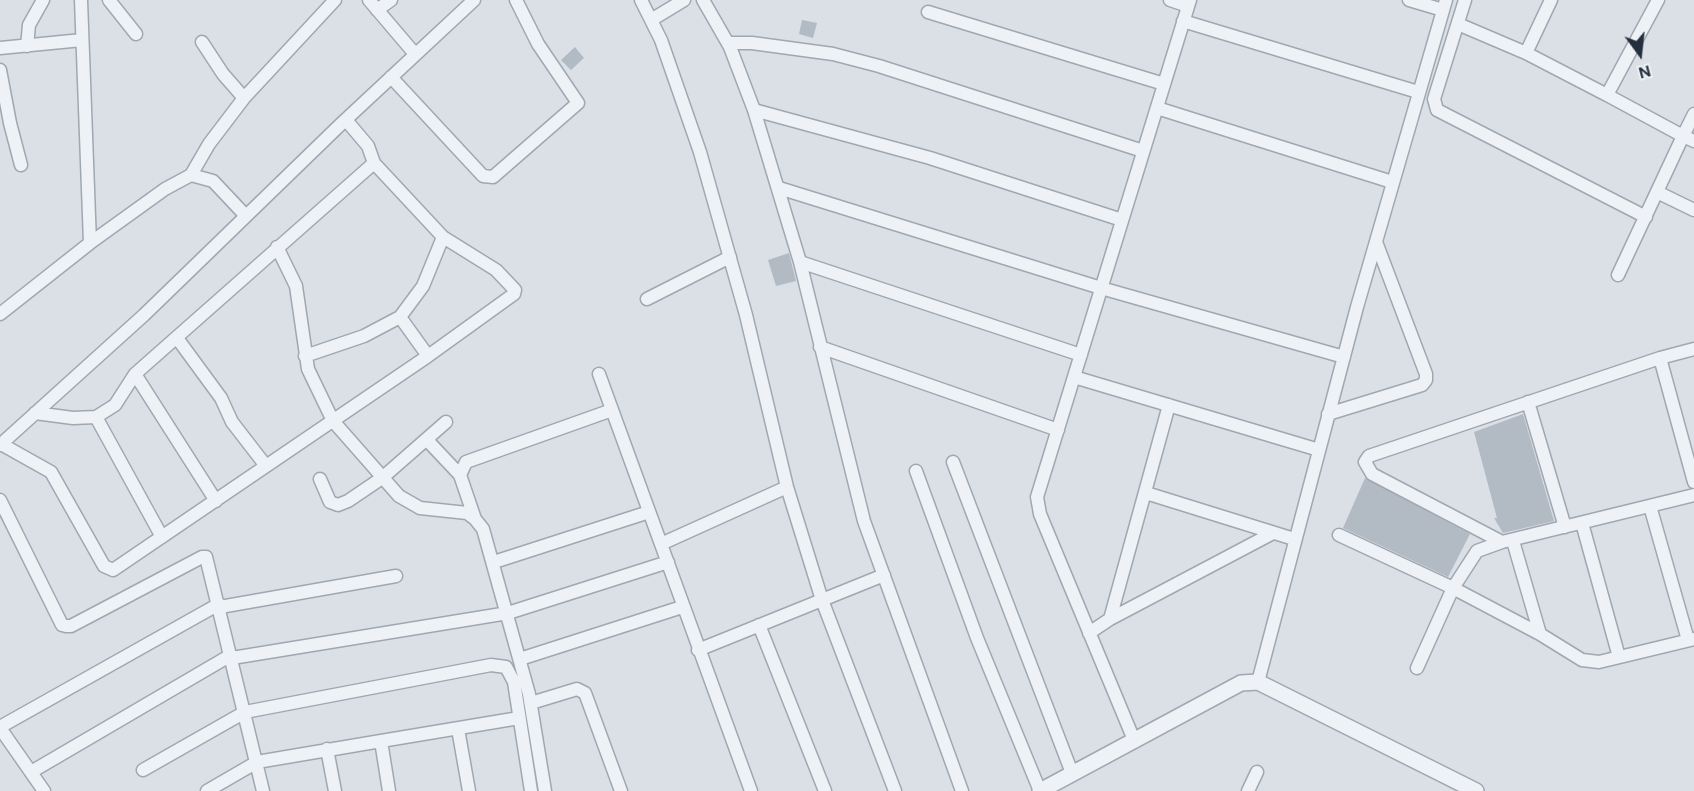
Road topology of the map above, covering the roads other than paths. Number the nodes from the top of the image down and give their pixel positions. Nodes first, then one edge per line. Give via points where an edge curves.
1 (43, 0) edge
2 (81, 0) edge
3 (109, 0) edge
4 (335, 0) edge
5 (391, 0) edge
6 (474, 0) edge
7 (516, 0) edge
8 (641, 0) edge
9 (684, 0) edge
10 (703, 0) edge
11 (1170, 0) edge
12 (1409, 0) edge
13 (1465, 0) edge
14 (1551, 0) edge
15 (1658, 0) edge
16 (1189, 3) edge
17 (373, 5) edge
18 (1444, 5) edge
19 (928, 12) dead end
20 (651, 20) junction
21 (1183, 21) junction
22 (1458, 24) junction
23 (136, 34) dead end
24 (82, 40) junction
25 (202, 42) dead end
26 (728, 43) junction
27 (27, 45) junction
28 (0, 48) edge
29 (1526, 53) junction
30 (415, 54) junction
31 (0, 70) edge
32 (392, 77) junction
33 (1164, 84) junction
34 (1418, 92) junction
35 (1607, 95) junction
36 (244, 98) junction
37 (1156, 108) junction
38 (754, 110) junction
39 (1694, 114) edge
40 (346, 120) junction
41 (5, 123) edge
42 (1689, 139) edge
43 (1143, 151) junction
44 (374, 163) junction
45 (21, 165) dead end
46 (191, 175) junction
47 (1392, 182) junction
48 (779, 188) junction
49 (1657, 192) junction
50 (1694, 210) edge
51 (246, 216) junction
52 (1646, 217) junction
53 (1122, 220) junction
54 (443, 237) junction
55 (1376, 242) junction
56 (90, 243) junction
57 (277, 247) junction
58 (730, 258) junction
59 (800, 262) junction
60 (1618, 275) dead end
61 (1101, 288) junction
62 (647, 299) dead end
63 (0, 314) edge
64 (400, 317) junction
65 (177, 338) junction
66 (820, 347) junction
67 (1694, 349) edge
68 (1081, 355) junction
69 (428, 356) junction
70 (305, 357) junction
71 (1344, 357) junction
72 (1660, 358) junction
73 (135, 374) junction
74 (598, 374) dead end
75 (1074, 377) junction
76 (1528, 402) junction
77 (1169, 405) junction
78 (612, 410) junction
79 (35, 413) junction
80 (1328, 414) junction
81 (96, 417) junction
82 (333, 421) junction
83 (446, 422) dead end
84 (1058, 430) junction
85 (427, 440) junction
86 (1, 444) edge
87 (1318, 450) junction
88 (953, 462) dead end
89 (266, 466) junction
90 (916, 471) dead end
91 (460, 475) junction
92 (382, 478) junction
93 (320, 479) dead end
94 (1694, 482) edge
95 (787, 487) junction
96 (1146, 493) junction
97 (1694, 495) edge
98 (0, 500) edge
99 (216, 501) junction
100 (1650, 506) junction
101 (649, 512) junction
102 (475, 519) junction
103 (1582, 523) junction
104 (1565, 528) junction
105 (1273, 533) junction
106 (1339, 535) dead end
107 (162, 537) junction
108 (1294, 539) junction
109 (1508, 541) junction
110 (661, 544) junction
111 (494, 562) junction
112 (668, 562) junction
113 (884, 575) junction
114 (396, 576) dead end
115 (1454, 588) junction
116 (822, 600) junction
117 (219, 606) junction
118 (682, 607) junction
119 (507, 613) junction
120 (1110, 620) junction
121 (759, 625) junction
122 (1089, 633) junction
123 (1540, 634) junction
124 (1691, 639) edge
125 (698, 650) junction
126 (232, 656) junction
127 (1619, 657) junction
128 (520, 659) junction
129 (1417, 668) dead end
130 (1258, 682) junction
131 (531, 703) junction
132 (245, 712) junction
133 (519, 718) junction
134 (0, 728) edge
135 (458, 729) junction
136 (1134, 740) junction
137 (381, 741) junction
138 (327, 749) junction
139 (256, 762) junction
140 (143, 770) dead end
141 (31, 772) junction
142 (1257, 772) dead end
143 (1072, 773) junction
144 (44, 791) edge
145 (207, 791) edge
146 (263, 791) edge
147 (335, 791) edge
148 (389, 791) edge
149 (469, 791) edge
150 (531, 791) edge
151 (545, 791) edge
152 (621, 791) edge
153 (751, 791) edge
154 (825, 791) edge
155 (895, 791) edge
156 (962, 791) edge
157 (1040, 791) edge
158 (1248, 791) edge
159 (1476, 791) edge

1 - 27 street via 29,25
2 - 24 street
3 - 23 street
4 - 36 street
5 - 17 street
6 - 30 street
7 - 32 street via 538,44 578,103 493,177 483,176
8 - 20 street
9 - 20 street
10 - 26 street
11 - 16 street
12 - 18 street
13 - 22 street
14 - 29 street
15 - 35 street
16 - 21 street
17 - 30 street
18 - 34 street
19 - 33 street
20 - 58 street via 700,152
21 - 33 street
21 - 34 street
22 - 29 street
22 - 52 street via 1434,99 1437,110
24 - 27 street
24 - 56 street
25 - 36 street
26 - 38 street
26 - 43 street via 833,54
27 - 28 street
29 - 35 street
30 - 32 street
31 - 41 street
32 - 40 street
33 - 37 street
34 - 47 street
35 - 42 street
36 - 46 street
37 - 43 street
37 - 47 street
38 - 48 street
38 - 53 street via 930,158
39 - 42 street
40 - 44 street via 368,146
40 - 51 street
41 - 45 street
42 - 49 street
43 - 53 street
44 - 54 street
44 - 57 street
46 - 51 street via 213,181
46 - 56 street
47 - 55 street
48 - 59 street
48 - 61 street
49 - 50 street
49 - 52 street
51 - 79 street
52 - 60 street
53 - 61 street
54 - 64 street via 423,286
54 - 69 street via 496,270 515,292
55 - 71 street
55 - 80 street via 1426,380 1422,385
56 - 63 street
57 - 65 street
57 - 70 street via 296,286
58 - 62 street
58 - 95 street
59 - 66 street
59 - 68 street
61 - 68 street
61 - 71 street
64 - 69 street
64 - 70 street via 364,336
65 - 73 street
65 - 89 street
66 - 84 street
66 - 113 street via 864,521
67 - 72 street
68 - 75 street
69 - 82 street
70 - 82 street
71 - 80 street
72 - 76 street
72 - 94 street
73 - 81 street via 120,400
73 - 99 street
74 - 78 street
75 - 77 street
75 - 84 street
76 - 104 street
76 - 109 street via 1370,456 1365,462 1372,474
77 - 87 street
77 - 96 street
78 - 91 street via 471,459
78 - 101 street
79 - 81 street
79 - 86 street
80 - 87 street
81 - 107 street
82 - 89 street
82 - 92 street
83 - 85 street
84 - 122 street via 1037,497 1040,514
85 - 91 street
85 - 92 street
86 - 107 street via 51,472 108,570
87 - 108 street
88 - 143 street
89 - 99 street
90 - 157 street via 981,648
91 - 102 street
92 - 93 street via 338,505 328,499
92 - 102 street via 399,496 420,508 457,510
95 - 110 street
95 - 116 street
96 - 105 street
96 - 120 street
97 - 100 street
98 - 117 street via 62,625 70,627 204,556
99 - 107 street
100 - 103 street
100 - 124 street
101 - 110 street
101 - 111 street
102 - 111 street via 483,529
103 - 104 street
103 - 127 street
104 - 109 street
105 - 108 street
105 - 120 street
106 - 115 street
108 - 130 street
109 - 115 street via 1477,551
109 - 123 street
110 - 112 street
111 - 119 street
112 - 118 street
112 - 119 street
113 - 116 street
113 - 156 street
114 - 117 street
115 - 123 street
115 - 129 street
116 - 121 street
116 - 155 street
117 - 126 street
117 - 134 street
118 - 125 street
118 - 128 street
119 - 126 street
119 - 128 street
120 - 122 street
121 - 125 street
121 - 154 street
122 - 136 street
123 - 127 street via 1582,660 1599,662
124 - 127 street
125 - 153 street
126 - 132 street
126 - 141 street
128 - 131 street
130 - 136 street via 1241,683
130 - 159 street
131 - 151 street
131 - 152 street via 577,689 585,693
132 - 133 street via 491,665 506,668 514,682
132 - 139 street
132 - 140 street
133 - 135 street
133 - 150 street
134 - 141 street
135 - 137 street
135 - 149 street
136 - 143 street
137 - 138 street
137 - 148 street
138 - 139 street
138 - 147 street
139 - 145 street
139 - 146 street
141 - 144 street
142 - 158 street
143 - 157 street

